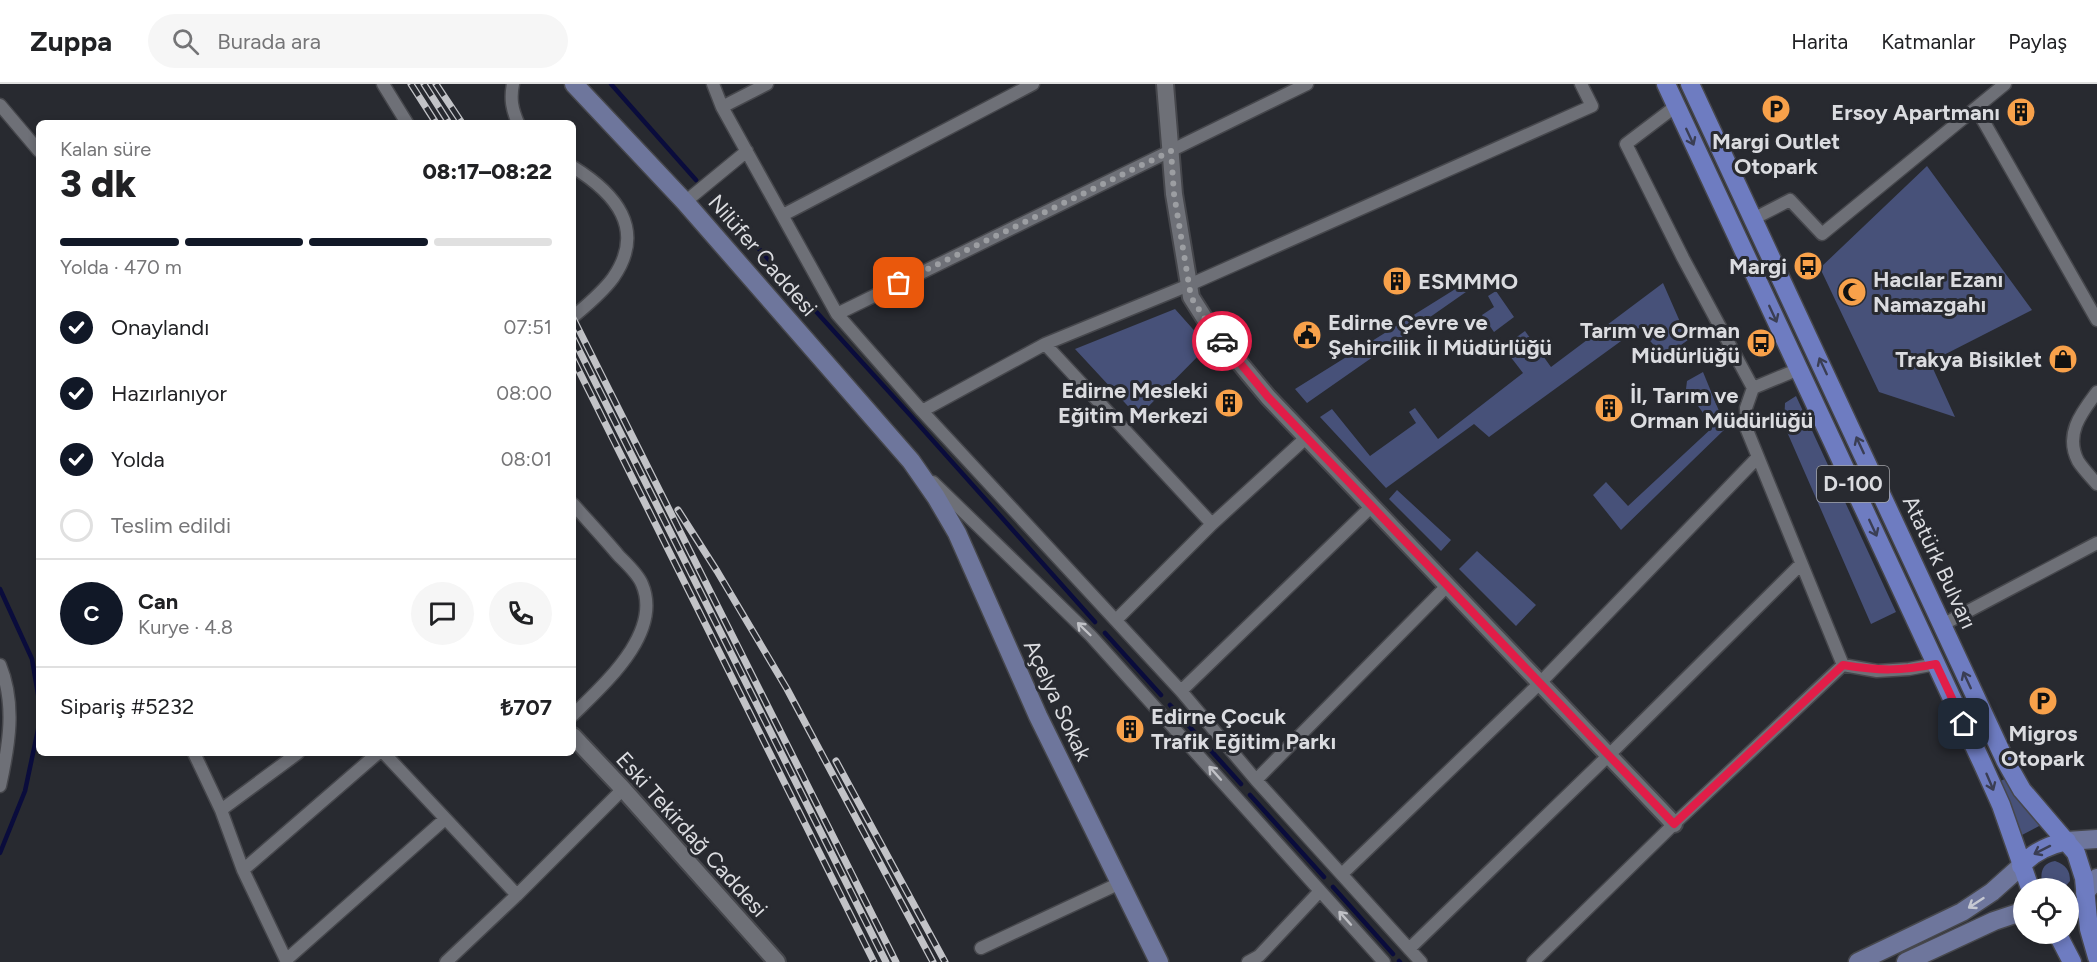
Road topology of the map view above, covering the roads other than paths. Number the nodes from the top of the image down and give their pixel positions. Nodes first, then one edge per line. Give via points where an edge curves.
1 (383, 84) edge
2 (513, 84) edge
3 (574, 84) edge
4 (713, 84) edge
5 (767, 84) edge
6 (1034, 84) edge
7 (1166, 84) edge
8 (1307, 84) edge
9 (1581, 84) edge
10 (1666, 84) edge
11 (1690, 84) edge
12 (2005, 84) edge
13 (0, 105) edge
14 (722, 106) junction
15 (1676, 106) junction
16 (1976, 108) junction
17 (405, 120) edge
18 (517, 120) edge
19 (36, 147) edge
20 (747, 151) junction
21 (1171, 151) junction
22 (576, 170) edge
23 (685, 202) junction
24 (783, 215) junction
25 (1753, 219) junction
26 (1189, 285) junction
27 (576, 314) edge
28 (837, 314) junction
29 (2097, 320) edge
30 (1046, 345) junction
31 (1799, 369) junction
32 (1752, 388) junction
33 (2097, 392) edge
34 (922, 411) junction
35 (1307, 437) junction
36 (1758, 457) junction
37 (911, 461) junction
38 (2097, 484) edge
39 (1372, 506) junction
40 (576, 507) edge
41 (1212, 524) junction
42 (2097, 543) edge
43 (1802, 564) junction
44 (1448, 585) junction
45 (1116, 620) junction
46 (1942, 625) junction
47 (1936, 664) junction
48 (0, 665) edge
49 (1843, 665) junction
50 (1540, 682) junction
51 (1181, 691) junction
52 (576, 712) edge
53 (576, 739) edge
54 (1609, 755) junction
55 (195, 756) edge
56 (294, 756) edge
57 (375, 756) edge
58 (387, 756) edge
59 (1256, 780) junction
60 (0, 786) edge
61 (623, 789) junction
62 (221, 810) junction
63 (445, 819) junction
64 (1674, 824) junction
65 (2097, 839) edge
66 (2067, 841) junction
67 (2021, 866) junction
68 (243, 870) junction
69 (1342, 873) junction
70 (2026, 878) edge
71 (2097, 878) edge
72 (1120, 884) junction
73 (1320, 891) junction
74 (2085, 893) junction
75 (517, 895) junction
76 (2079, 897) edge
77 (2013, 915) edge
78 (2063, 944) edge
79 (981, 948) dead end
80 (1409, 949) junction
81 (2097, 957) edge
82 (287, 961) edge
83 (446, 962) edge
84 (777, 962) edge
85 (1159, 962) edge
86 (1248, 962) edge
87 (1384, 962) edge
88 (1421, 962) edge
89 (1533, 962) edge
90 (1858, 962) edge
91 (1906, 962) edge
92 (2072, 962) edge

1 - 17 street
2 - 18 street via 510,95
3 - 23 main road, Nilüfer Caddesi
4 - 14 street
5 - 14 street
6 - 24 street
7 - 21 street
8 - 21 street
9 - 26 street via 1592,106
10 - 15 main road, Atatürk Bulvarı / D-100
11 - 25 main road, Atatürk Bulvarı / D-100
12 - 16 street
13 - 19 street
14 - 20 street
15 -> 31 main road, Atatürk Bulvarı / D-100
15 - 32 street via 1626,144
16 - 25 street via 1822,234 1790,200
16 - 29 street
20 - 23 street
20 - 24 street
21 - 26 street
21 - 28 street
22 - 27 street via 609,195 627,228 627,244 613,278
23 - 37 main road, Nilüfer Caddesi
24 - 28 street
46 -> 25 main road, Atatürk Bulvarı / D-100
26 - 30 street
26 - 35 street via 1191,297 1210,327
28 - 34 street
30 - 34 street
30 - 41 street
31 - 32 street
31 -> 47 main road, Atatürk Bulvarı / D-100
32 - 36 street via 1746,408 1748,430
33 - 38 street via 2077,419 2073,440 2078,461
34 - 45 street
35 - 39 street
35 - 41 street
36 - 43 street
36 - 50 street
37 - 72 main road, Açelya Sokak via 957,533 1038,716
73 -> 37 street via 1091,636
39 - 44 street
39 - 51 street
40 - 52 street via 642,583 647,602 645,621 634,647
41 - 45 street
42 - 46 street
43 - 49 street
43 - 54 street
44 - 50 street
44 - 59 street
45 - 51 street
66 -> 46 main road, Atatürk Bulvarı / D-100 via 2016,780
47 - 49 street via 1876,670
47 -> 67 main road, Atatürk Bulvarı / D-100 via 2001,805
48 - 60 street via 8,683 10,725
49 - 64 street
50 - 54 street
50 - 69 street
51 - 59 street
53 - 61 street, Eski Tekirdağ Caddesi
54 - 64 street
54 - 80 street
55 - 62 street
56 - 62 street
57 - 68 street
58 - 63 street
59 - 69 street
61 - 75 street
61 - 84 street, Eski Tekirdağ Caddesi
62 - 68 street
63 - 75 street
63 - 82 street
64 - 89 street
65 - 66 main road
66 -> 67 main road via 2045,848
66 - 74 main road, Atatürk Bulvarı / D-100 via 2076,853
67 - 70 main road, Atatürk Bulvarı / D-100
67 -> 90 main road via 1962,912
68 - 82 street
69 - 80 street
71 - 74 main road
72 - 79 street
72 - 85 main road, Açelya Sokak
73 - 86 street
87 -> 73 street
74 - 76 main road
74 - 81 main road, Atatürk Bulvarı / D-100
75 - 83 street
77 - 91 main road
78 - 92 main road
80 - 88 street

